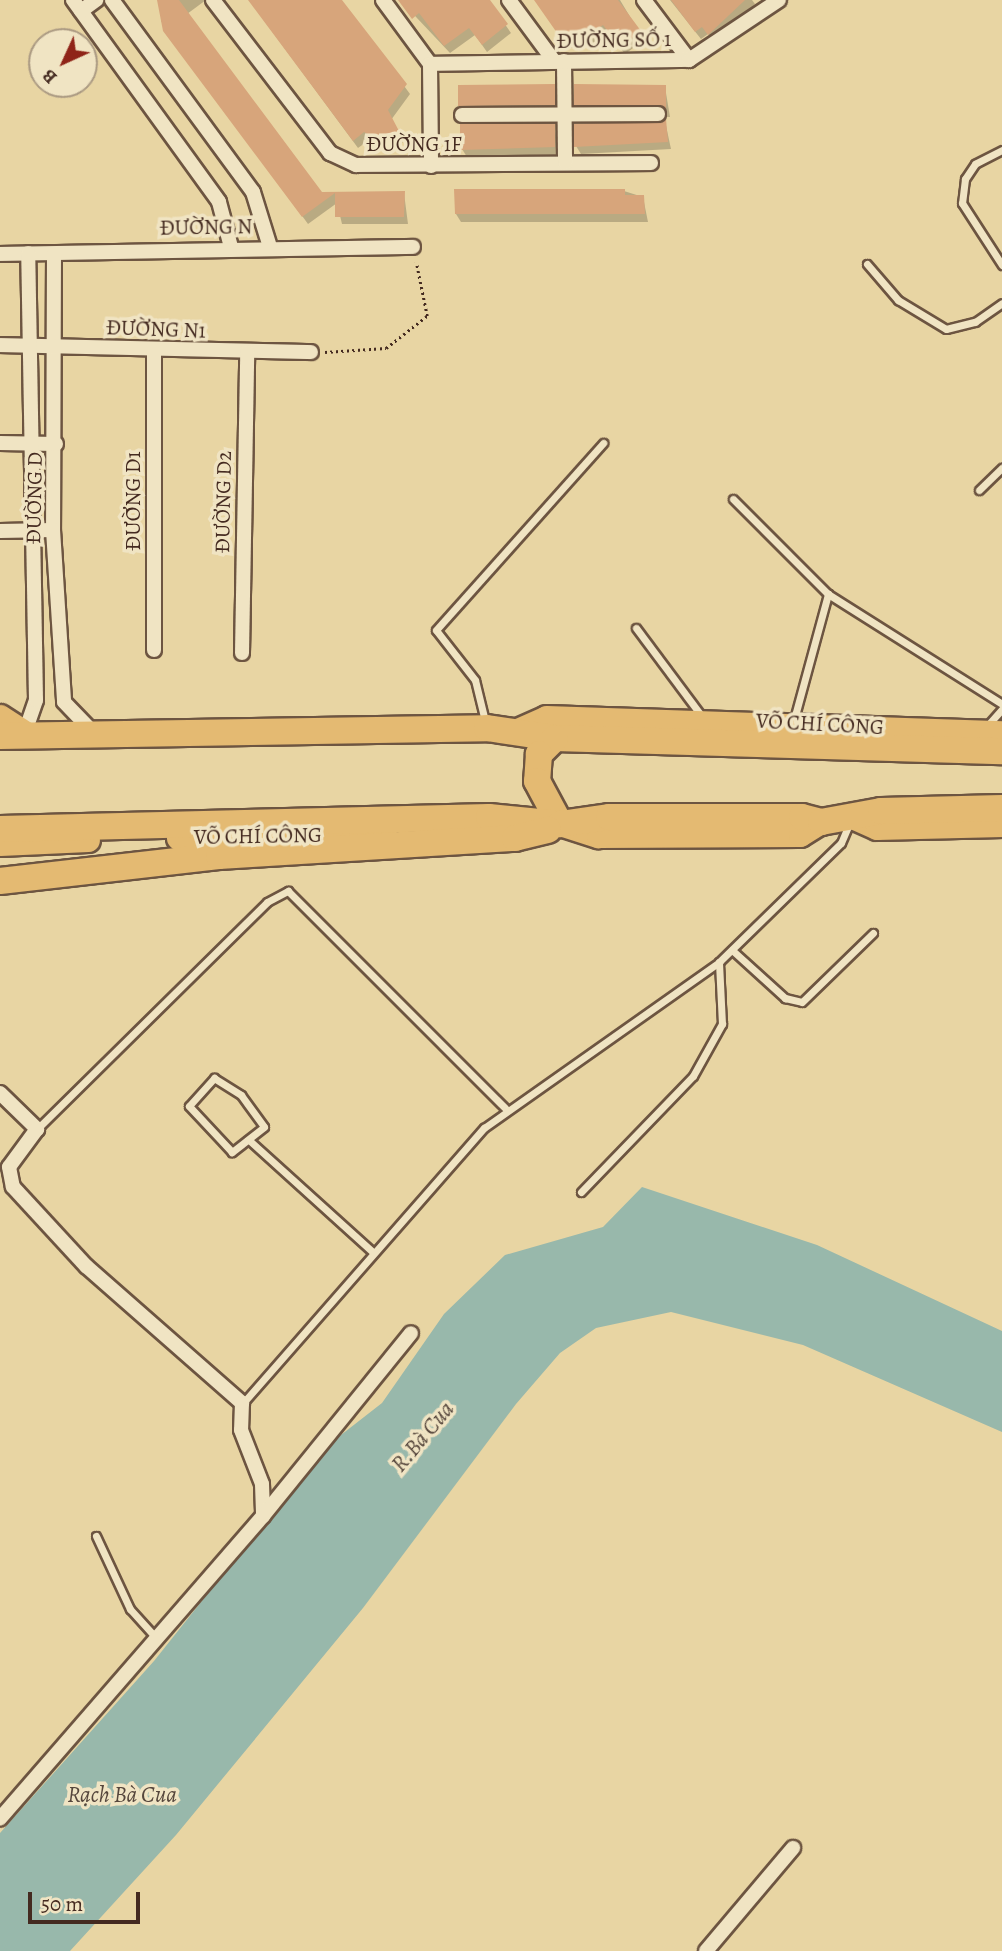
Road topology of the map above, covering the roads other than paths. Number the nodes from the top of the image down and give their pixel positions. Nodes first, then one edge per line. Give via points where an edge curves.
1 (96, 0) edge
2 (112, 0) edge
3 (213, 0) edge
4 (383, 0) edge
5 (509, 0) edge
6 (644, 0) edge
7 (779, 0) edge
8 (77, 6) edge
9 (689, 60) junction
10 (559, 61) junction
11 (430, 64) junction
12 (658, 114) dead end
13 (462, 115) dead end
14 (565, 115) junction
15 (1002, 150) edge
16 (565, 163) junction
17 (651, 163) dead end
18 (431, 166) junction
19 (231, 247) junction
20 (270, 247) junction
21 (413, 247) road end
22 (29, 253) junction
23 (0, 254) edge
24 (54, 254) junction
25 (867, 264) dead end
26 (1002, 265) edge
27 (1002, 303) edge
28 (0, 345) edge
29 (30, 345) junction
30 (52, 345) junction
31 (154, 352) junction
32 (247, 352) junction
33 (312, 352) road end
34 (0, 443) edge
35 (29, 443) junction
36 (603, 443) dead end
37 (56, 444) junction
38 (1002, 467) edge
39 (979, 490) dead end
40 (733, 499) dead end
41 (53, 530) junction
42 (0, 531) edge
43 (29, 531) junction
44 (828, 594) junction
45 (636, 628) dead end
46 (154, 650) dead end
47 (242, 653) dead end
48 (1002, 707) edge
49 (0, 716) edge
50 (487, 729) junction
51 (703, 729) junction
52 (92, 731) junction
53 (515, 731) junction
54 (791, 733) junction
55 (12, 734) edge
56 (984, 737) edge
57 (555, 738) junction
58 (1002, 751) edge
59 (1002, 808) edge
60 (852, 817) junction
61 (512, 820) junction
62 (560, 824) junction
63 (1002, 825) edge
64 (0, 829) edge
65 (0, 844) edge
66 (0, 881) edge
67 (873, 933) dead end
68 (732, 950) junction
69 (719, 962) junction
70 (0, 1093) edge
71 (505, 1108) junction
72 (37, 1129) junction
73 (250, 1141) junction
74 (581, 1192) dead end
75 (373, 1252) junction
76 (411, 1333) dead end
77 (242, 1403) junction
78 (263, 1516) junction
79 (96, 1536) dead end
80 (158, 1641) junction
81 (3, 1811) edge
82 (793, 1848) dead end
83 (706, 1951) edge

1 - 8 street
2 - 20 street via 253,192
3 - 18 street, ĐƯỜNG 1F via 330,153 356,165
4 - 11 street
5 - 10 street
6 - 9 street
7 - 9 street, ĐƯỜNG SỐ 1
8 - 19 street via 219,202
9 - 10 street, ĐƯỜNG SỐ 1
10 - 11 street, ĐƯỜNG SỐ 1
10 - 14 street
11 - 18 street
12 - 14 street
13 - 14 street
14 - 16 street
15 - 26 lane via 975,164 965,178 962,203
16 - 17 street, ĐƯỜNG 1F
16 - 18 street, ĐƯỜNG 1F
19 - 20 street, ĐƯỜNG N
19 - 24 street, ĐƯỜNG N
20 - 21 street, ĐƯỜNG N
22 - 23 street, ĐƯỜNG N
22 - 24 street, ĐƯỜNG N
22 - 29 street, ĐƯỜNG D
24 - 30 street, ĐƯỜNG D
25 - 27 lane via 898,300 946,328 975,322
28 - 29 street, ĐƯỜNG N1
29 - 30 street, ĐƯỜNG N1
29 - 35 street, ĐƯỜNG D
30 - 31 street, ĐƯỜNG N1
30 - 37 street, ĐƯỜNG D
31 - 32 street, ĐƯỜNG N1
31 - 46 street, ĐƯỜNG D1
32 - 33 street, ĐƯỜNG N1
32 - 47 street, ĐƯỜNG D2
34 - 35 street
35 - 37 street
35 - 43 street, ĐƯỜNG D
36 - 50 lane via 436,630 475,680
37 - 41 street, ĐƯỜNG D
38 - 39 lane
40 - 44 lane
41 - 43 street
41 - 52 street, ĐƯỜNG D via 64,702
42 - 43 street
43 - 55 street, ĐƯỜNG D via 36,699
44 - 48 lane
44 - 54 lane
45 - 51 lane
48 - 56 lane
49 - 55 main road
50 - 52 highway, VÕ CHÍ CÔNG
50 - 53 highway, VÕ CHÍ CÔNG
51 - 53 main road, VÕ CHÍ CÔNG via 546,717
51 - 54 highway, VÕ CHÍ CÔNG
51 - 57 highway, VÕ CHÍ CÔNG
52 - 55 highway, VÕ CHÍ CÔNG
53 - 57 highway, VÕ CHÍ CÔNG
53 - 61 highway via 527,780 524,805
54 - 56 highway, VÕ CHÍ CÔNG
56 - 58 highway, VÕ CHÍ CÔNG
57 - 62 highway via 539,754 537,781 540,797
59 - 60 highway, VÕ CHÍ CÔNG
60 - 62 highway, VÕ CHÍ CÔNG via 821,822 802,817 608,817
60 - 63 main road, VÕ CHÍ CÔNG via 877,828
60 - 68 lane via 841,843
61 - 62 highway, VÕ CHÍ CÔNG
61 - 64 highway, VÕ CHÍ CÔNG
61 - 65 main road, VÕ CHÍ CÔNG via 486,831
62 - 66 highway via 515,838 219,856
67 - 68 lane via 802,1002 785,998
68 - 69 lane
69 - 71 lane via 632,1029
69 - 74 lane via 722,1024 693,1076
70 - 72 street
71 - 72 lane via 288,891 267,902
71 - 75 lane
72 - 77 street via 9,1167 13,1187 86,1266
73 - 73 lane via 232,1152 189,1106 214,1078 241,1095 264,1127
73 - 75 lane
75 - 77 lane
76 - 78 street
77 - 78 street via 241,1430 262,1484
78 - 80 street
79 - 80 lane via 130,1609
80 - 81 street
82 - 83 street

